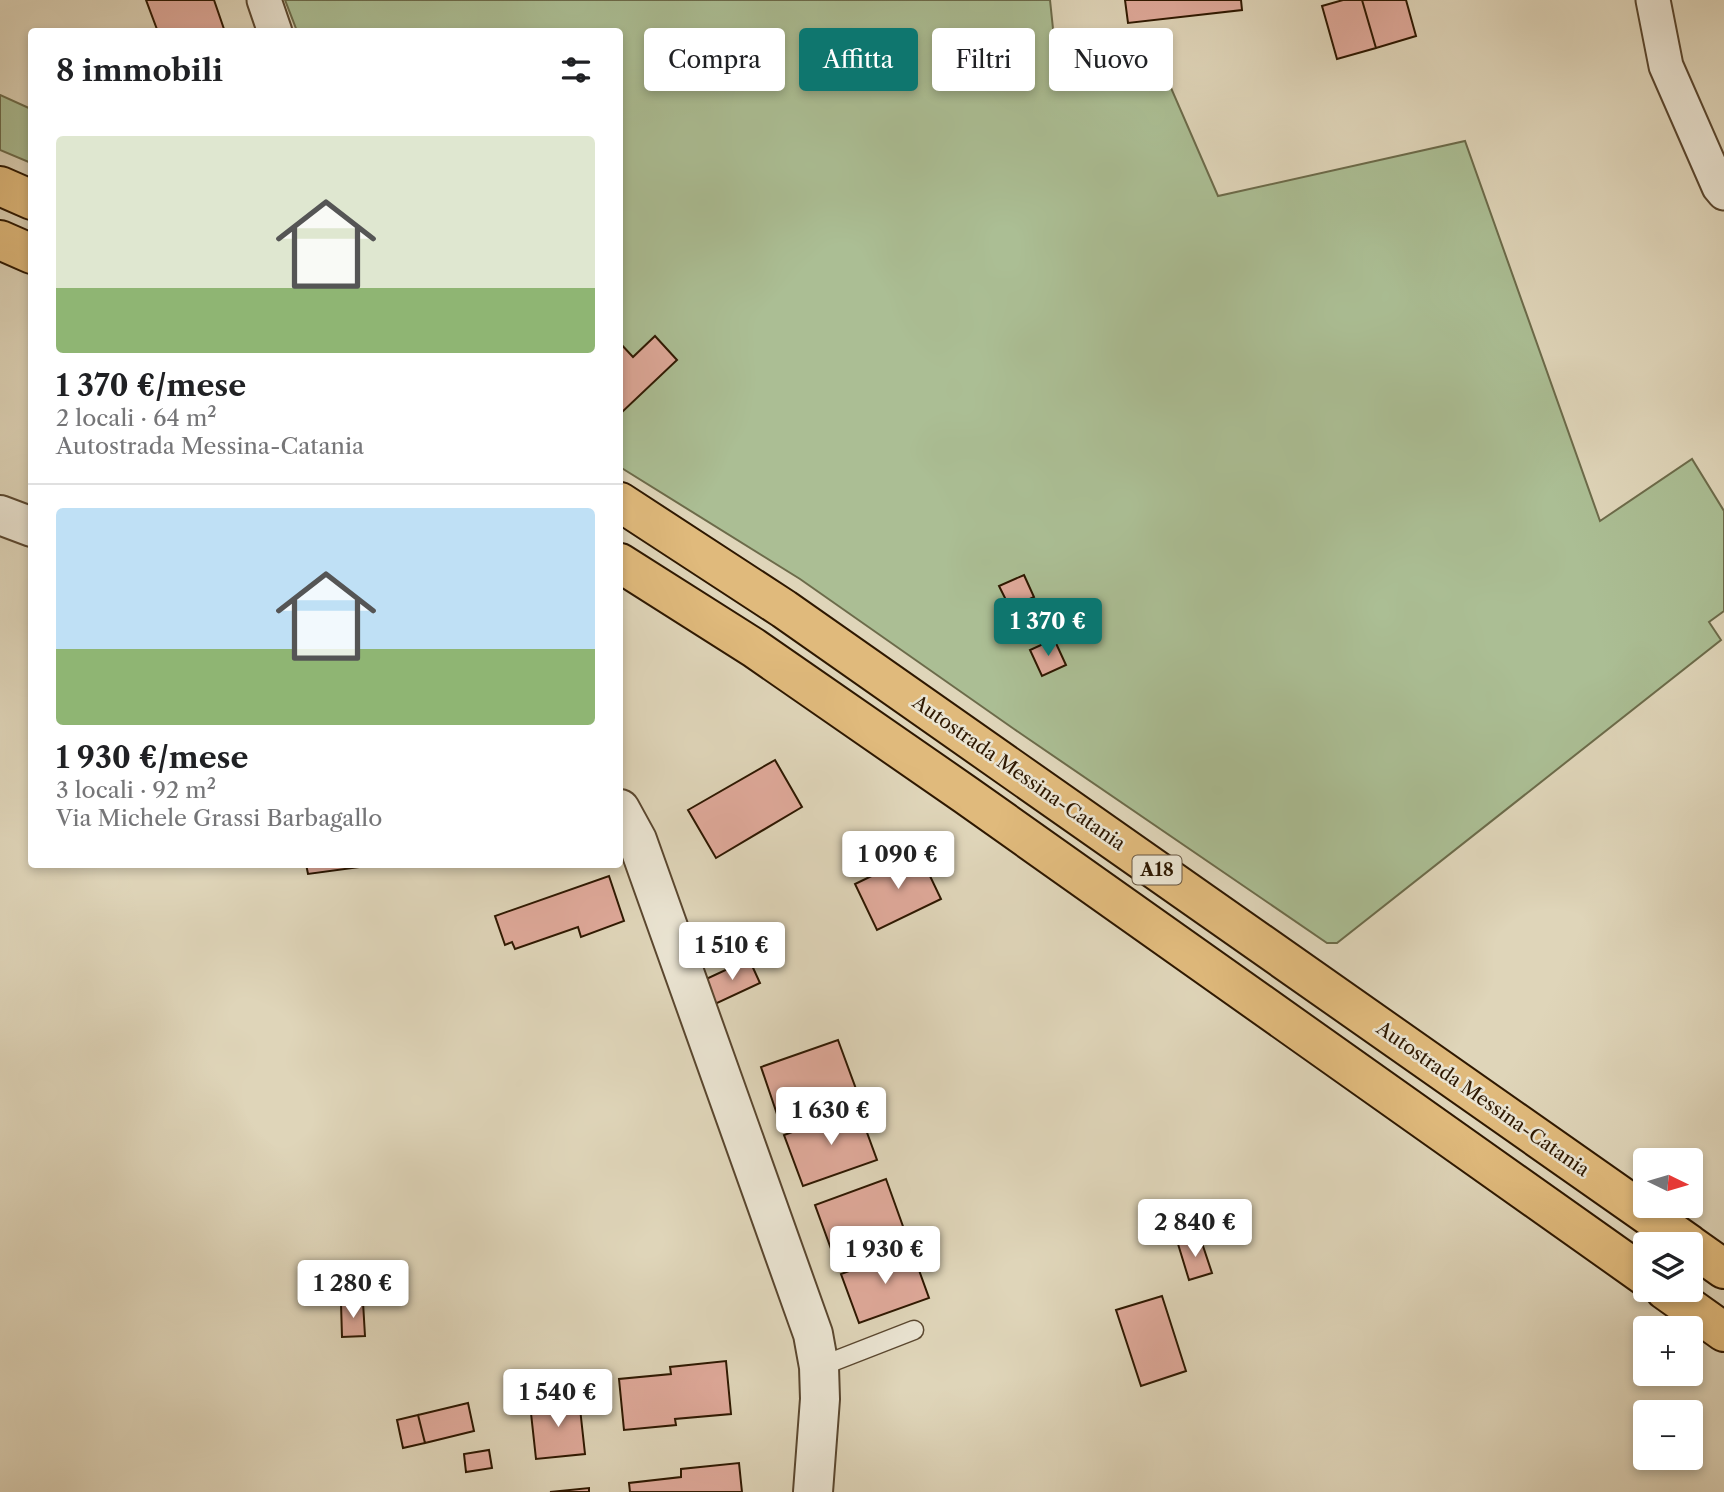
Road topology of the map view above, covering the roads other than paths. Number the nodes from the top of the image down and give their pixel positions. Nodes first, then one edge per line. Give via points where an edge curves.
1 (264, 0) edge
2 (1653, 0) edge
3 (274, 28) edge
4 (0, 186) edge
5 (1724, 193) edge
6 (28, 198) edge
7 (0, 240) edge
8 (28, 252) edge
9 (623, 504) edge
10 (0, 515) edge
11 (28, 526) edge
12 (623, 565) edge
13 (623, 814) edge
14 (1671, 1232) edge
15 (1703, 1254) edge
16 (1633, 1268) edge
17 (1724, 1269) edge
18 (1682, 1302) edge
19 (914, 1330) dead end
20 (1724, 1332) edge
21 (819, 1367) junction
22 (813, 1492) edge

1 - 3 street
2 - 5 street via 1666,66
4 - 6 highway
7 - 8 highway
9 - 14 highway, Autostrada Messina-Catania / A18 via 784,609
10 - 11 street
12 - 16 highway, A18 via 754,648 977,803
13 - 21 street via 637,840 813,1334
15 - 17 highway, Autostrada Messina-Catania / A18
18 - 20 highway
19 - 21 lane
21 - 22 street

